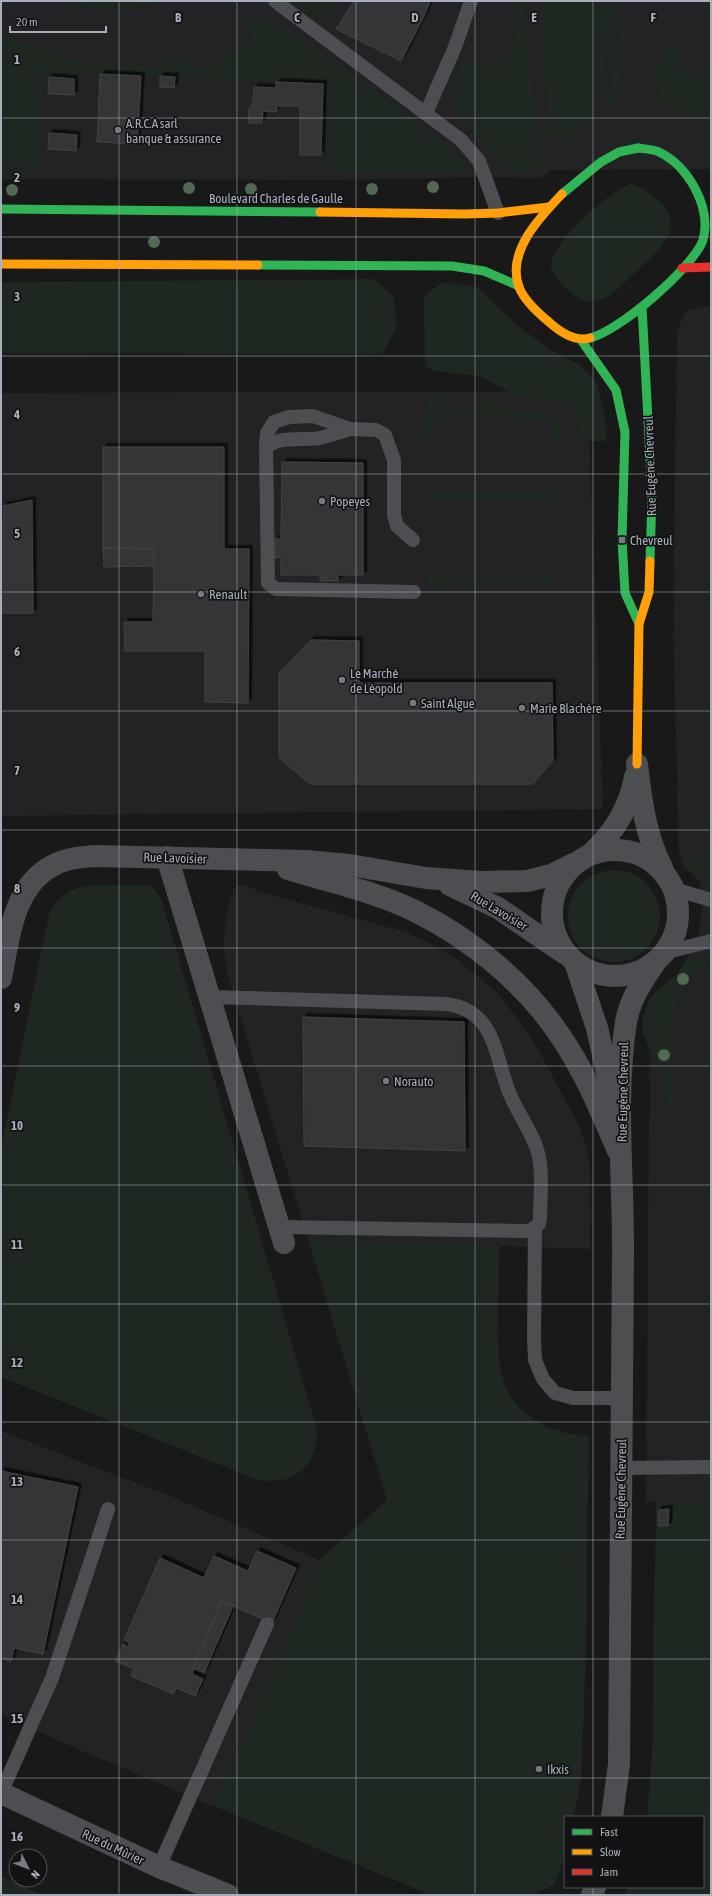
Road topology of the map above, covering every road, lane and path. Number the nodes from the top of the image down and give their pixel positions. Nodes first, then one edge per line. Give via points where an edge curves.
1 (275, 1) edge
2 (471, 1) edge
3 (426, 113) junction
4 (708, 203) edge
5 (549, 207) junction
6 (1, 209) edge
7 (498, 213) junction
8 (1, 264) edge
9 (711, 267) edge
10 (682, 268) junction
11 (519, 286) junction
12 (642, 307) junction
13 (581, 340) junction
14 (350, 429) junction
15 (266, 449) junction
16 (413, 540) dead end
17 (414, 592) dead end
18 (639, 624) junction
19 (637, 764) junction
20 (592, 853) junction
21 (167, 857) junction
22 (258, 860) junction
23 (574, 864) junction
24 (426, 878) junction
25 (669, 881) junction
26 (711, 900) edge
27 (711, 941) edge
28 (660, 957) junction
29 (571, 958) junction
30 (1, 978) edge
31 (210, 996) junction
32 (622, 1160) junction
33 (535, 1228) junction
34 (282, 1235) joint
35 (622, 1398) junction
36 (711, 1467) edge
37 (622, 1468) junction
38 (108, 1509) dead end
39 (266, 1624) dead end
40 (1, 1793) edge
41 (612, 1816) edge
42 (159, 1867) junction
43 (228, 1895) edge

1 - 3 lane
2 - 3 lane via 455,47
3 - 7 lane via 470,148 479,161
4 - 5 main road via 690,175 675,162 658,151 638,148 618,152 599,163
4 - 10 main road via 703,240
5 - 7 main road, Boulevard Charles de Gaulle
5 - 11 main road via 529,231 519,254
6 - 7 main road, Boulevard Charles de Gaulle
8 - 11 main road via 452,266 484,271
9 - 10 main road
10 - 12 main road
11 - 13 main road via 540,316 559,330
12 - 13 main road via 618,326 597,337
12 - 18 main road, Rue Eugène Chevreul via 652,496 649,592
13 - 18 main road, Rue Eugène Chevreul via 616,390 625,432 622,540 625,593
14 - 15 lane via 319,438 286,440 274,443
14 - 15 lane via 313,416 289,416 274,422 267,433
14 - 16 lane via 376,430 385,436 394,460 394,514 397,526
15 - 17 lane via 268,583 276,589
18 - 19 main road, Rue Eugène Chevreul
19 - 20 street, Rue Eugène Chevreul via 624,812 606,840
19 - 25 street, Rue Eugène Chevreul via 648,834 654,853
20 - 23 street
20 - 25 street via 614,849 636,853 651,861
21 - 22 street, Rue Lavoisier
21 - 30 street, Rue Lavoisier via 96,856 71,859 54,864 40,874 20,901 11,928
21 - 31 street
22 - 24 street, Rue Lavoisier via 350,865
22 - 32 street via 382,898 414,911 450,932 500,969 546,1015 560,1035 596,1100
23 - 24 street, Rue Lavoisier via 551,875 527,881 456,881
23 - 29 street via 560,882 552,902 552,921 557,939
24 - 29 street, Rue Lavoisier via 454,886 492,905
25 - 26 lane
25 - 28 street via 678,907 677,924 670,944
27 - 28 lane
28 - 29 street via 638,972 618,976 599,974 582,967
28 - 32 street, Rue Eugène Chevreul via 633,999 626,1020 622,1052
29 - 32 street, Rue Eugène Chevreul via 604,1054
31 - 33 lane via 446,1004 463,1007 482,1022 491,1036 512,1098 537,1146 540,1159 540,1218
31 - 34 street
32 - 35 street, Rue Eugène Chevreul
33 - 34 lane via 530,1231
33 - 35 lane via 534,1340 536,1360 543,1379 555,1393 573,1398
35 - 37 street, Rue Eugène Chevreul
36 - 37 lane
37 - 41 street, Rue Eugène Chevreul via 619,1764
38 - 40 lane via 52,1678
39 - 42 lane
40 - 42 street, Rue du Mûrier
42 - 43 street, Rue du Mûrier

